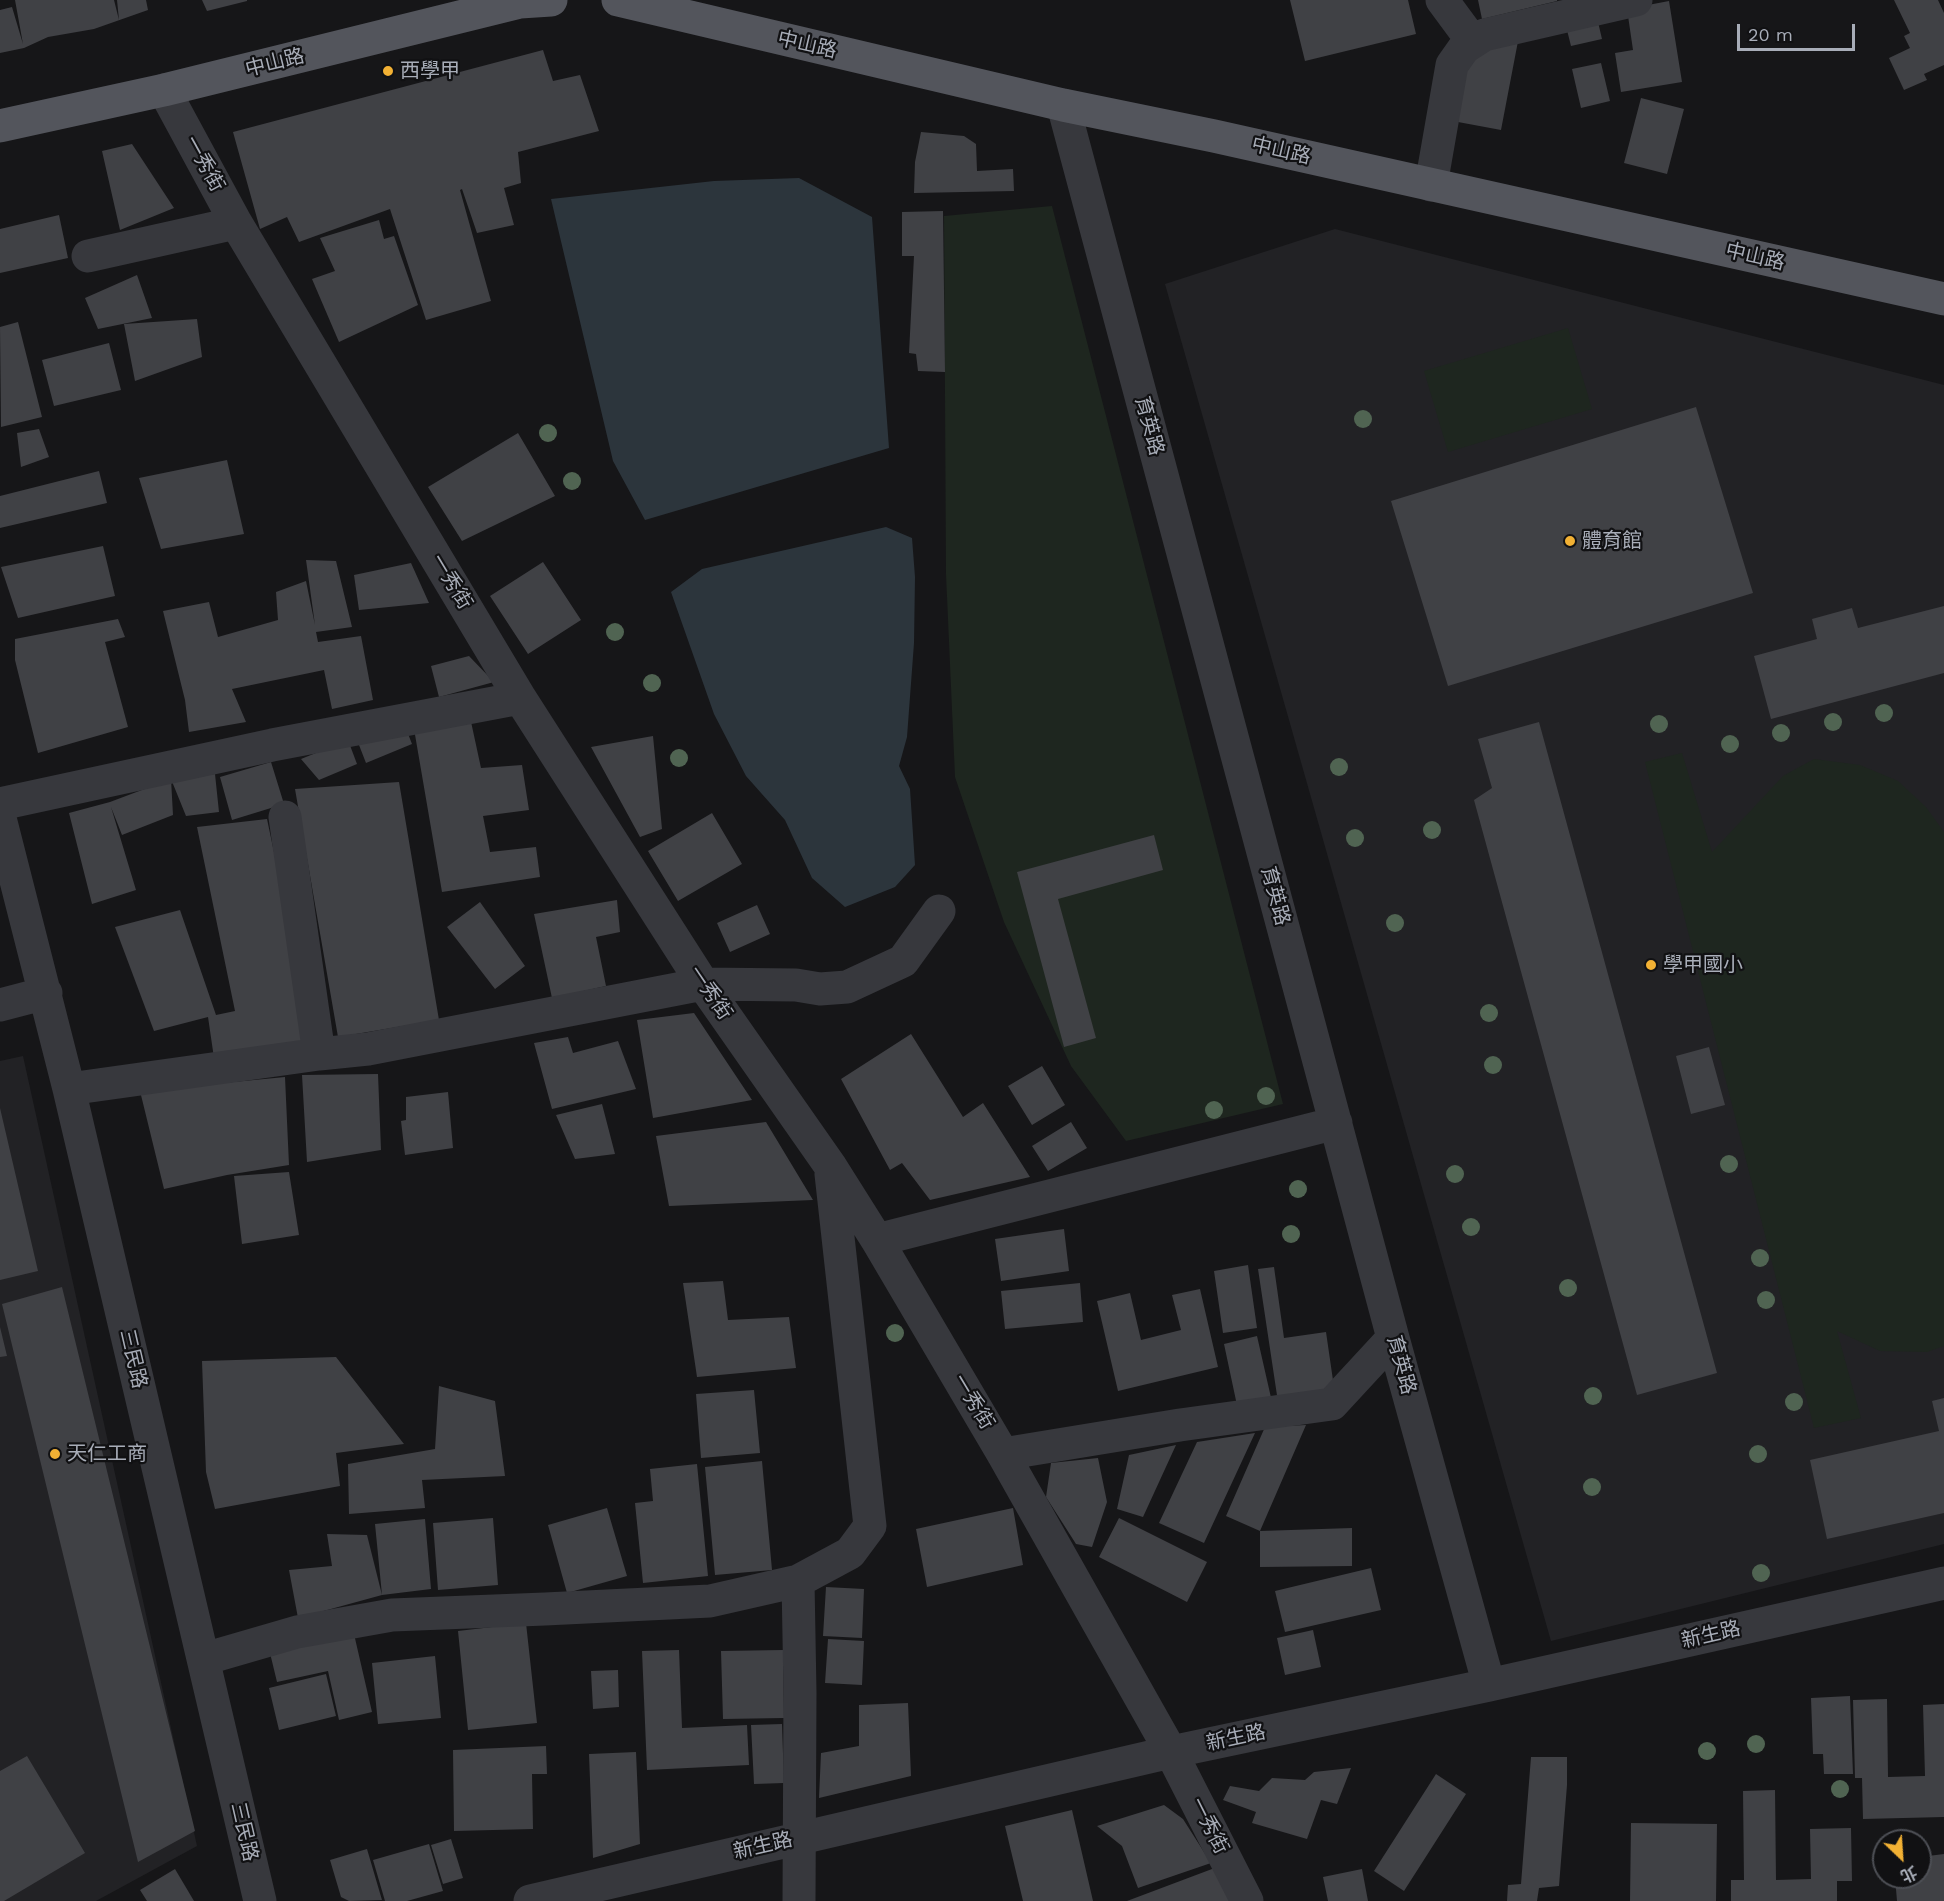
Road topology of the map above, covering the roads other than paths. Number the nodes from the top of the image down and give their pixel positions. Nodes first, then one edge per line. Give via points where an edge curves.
1 (551, 0) edge
2 (618, 0) edge
3 (1442, 0) edge
4 (1636, 0) edge
5 (1473, 42) junction
6 (164, 90) junction
7 (1063, 105) junction
8 (0, 126) edge
9 (1431, 185) junction
10 (236, 223) junction
11 (87, 255) dead end
12 (1944, 299) edge
13 (520, 698) junction
14 (0, 804) edge
15 (285, 817) dead end
16 (0, 818) edge
17 (939, 911) dead end
18 (703, 984) junction
19 (46, 993) junction
20 (0, 1005) edge
21 (319, 1054) junction
22 (69, 1089) junction
23 (1336, 1123) junction
24 (831, 1167) junction
25 (877, 1240) junction
26 (1394, 1338) junction
27 (1003, 1454) junction
28 (798, 1581) junction
29 (1944, 1582) edge
30 (204, 1659) junction
31 (1488, 1685) junction
32 (1171, 1752) junction
33 (800, 1837) junction
34 (260, 1901) edge
35 (530, 1901) edge
36 (799, 1901) edge
37 (1247, 1901) edge

1 - 6 main road, 中山路 via 520,2
2 - 7 main road, 中山路
3 - 5 street
4 - 5 street via 1484,35
5 - 9 street via 1452,65
6 - 8 main road, 中山路
6 - 10 street, 一秀街
7 - 9 main road, 中山路
7 - 23 street, 育英路
9 - 12 main road, 中山路
10 - 11 street
10 - 13 street, 一秀街
13 - 14 street via 272,745
13 - 18 street, 一秀街
15 - 21 street
16 - 19 street, 三民路
17 - 18 street via 903,961 846,987
18 - 21 street via 368,1049
18 - 24 street, 一秀街
19 - 20 street
19 - 22 street, 三民路
21 - 22 street
22 - 30 street, 三民路
23 - 25 street
23 - 26 street, 育英路
24 - 25 street, 一秀街
24 - 28 street via 870,1526 850,1553
25 - 27 street, 一秀街
26 - 27 street via 1332,1404
26 - 31 street, 育英路
27 - 32 street, 一秀街
28 - 30 street via 710,1600 392,1615 297,1632
28 - 33 street
29 - 31 street, 新生路
30 - 34 street, 三民路
31 - 32 street, 新生路
32 - 33 street, 新生路
32 - 37 street, 一秀街
33 - 35 street, 新生路
33 - 36 street

